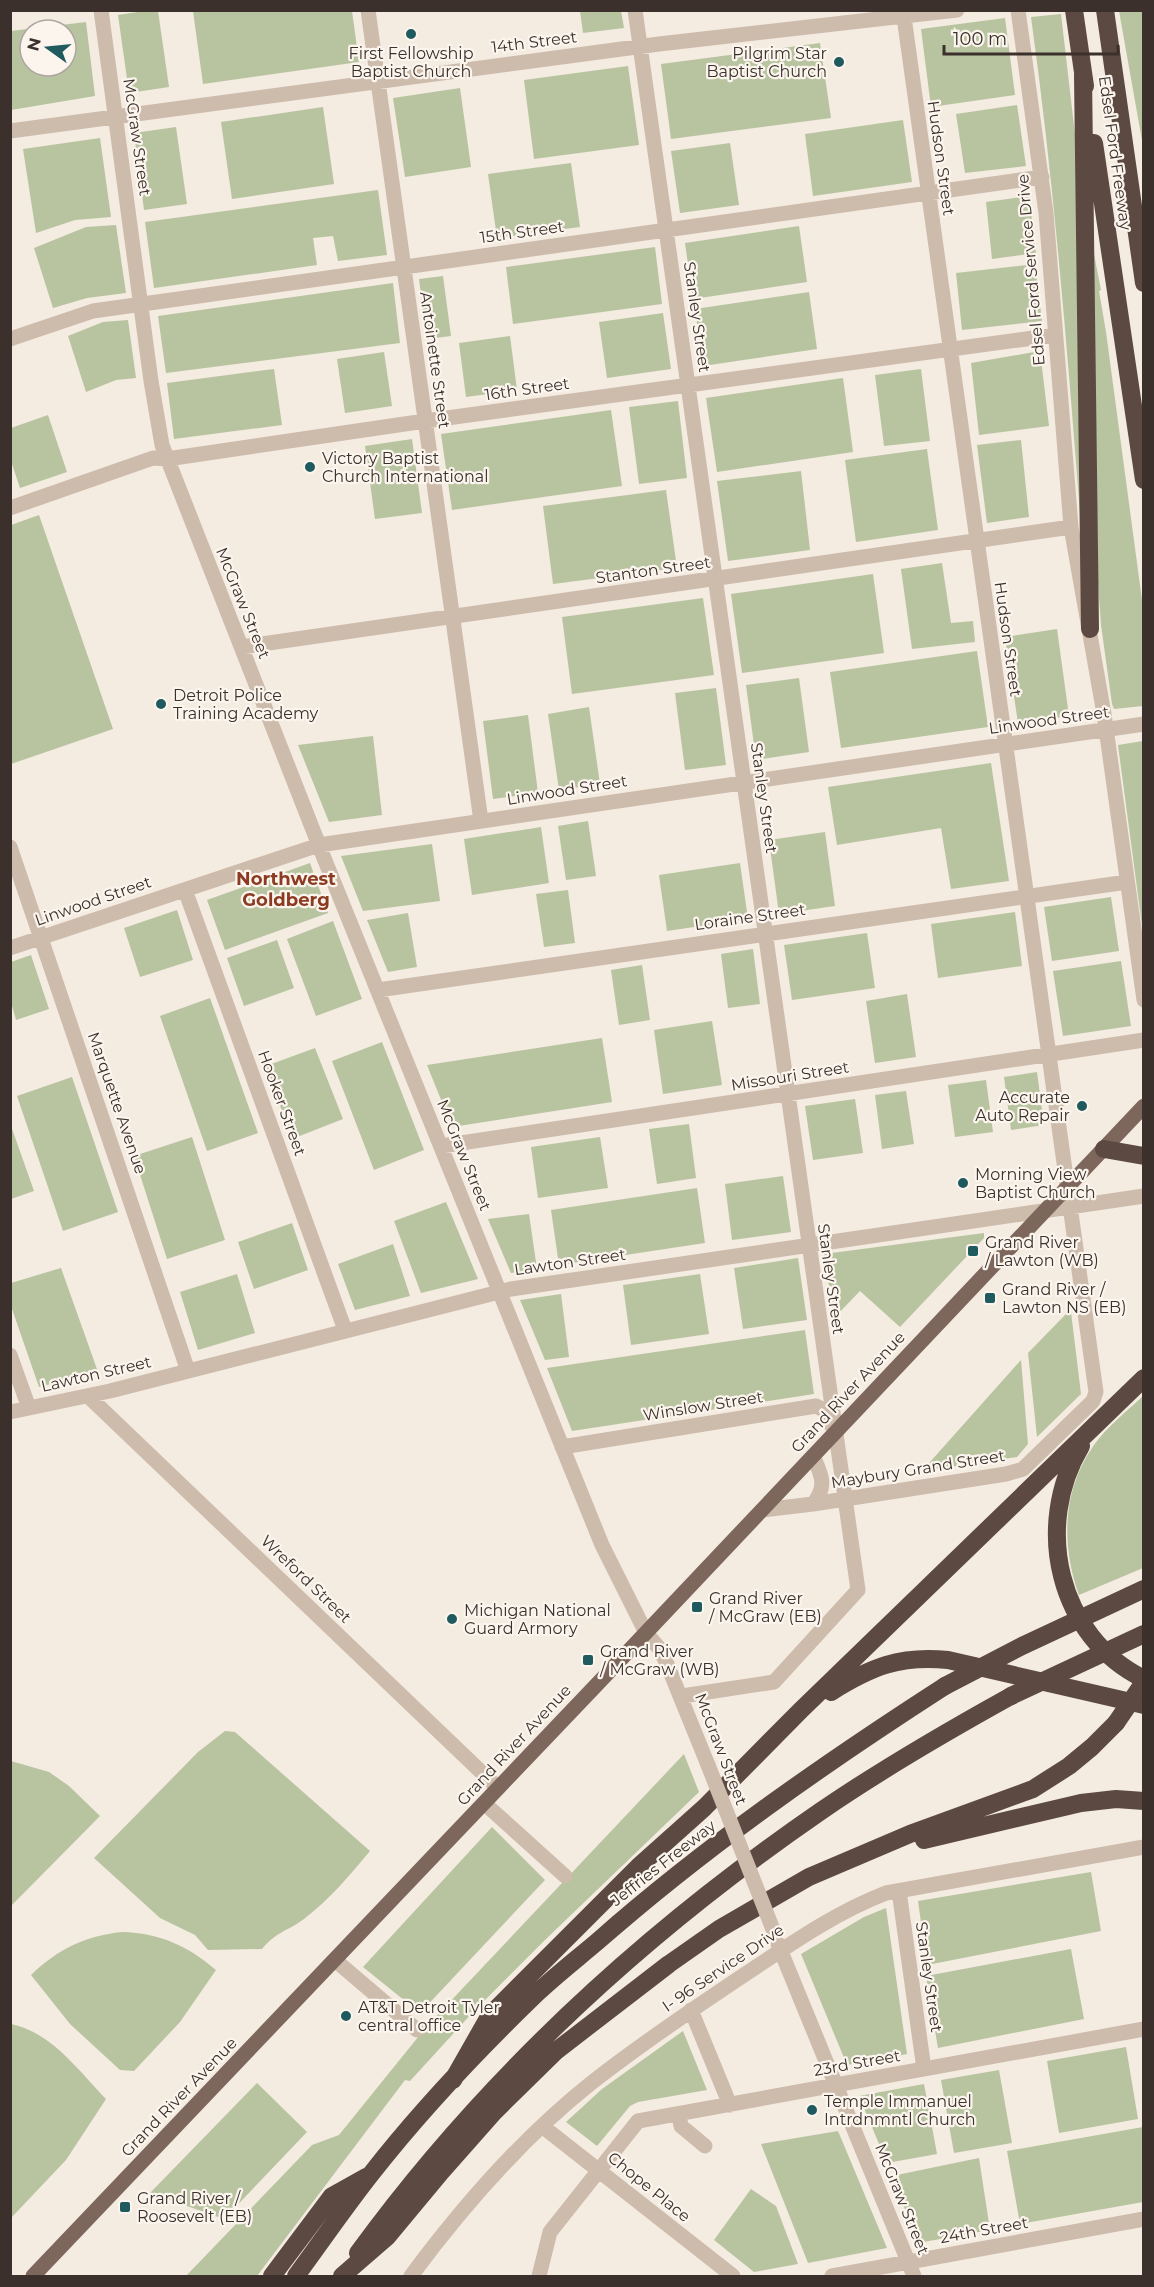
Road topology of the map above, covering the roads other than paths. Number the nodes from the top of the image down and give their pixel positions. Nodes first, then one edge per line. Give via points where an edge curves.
1 (100, 10) edge
2 (368, 10) edge
3 (635, 10) edge
4 (957, 10) edge
5 (1018, 10) edge
6 (1074, 10) edge
7 (1105, 10) edge
8 (903, 14) edge
9 (641, 46) junction
10 (1083, 75) junction
11 (378, 81) junction
12 (116, 117) junction
13 (10, 131) edge
14 (1127, 171) junction
15 (1042, 177) junction
16 (928, 194) junction
17 (1143, 212) edge
18 (666, 230) junction
19 (404, 267) junction
20 (1143, 283) edge
21 (141, 304) junction
22 (1055, 335) junction
23 (10, 339) edge
24 (950, 350) junction
25 (688, 385) junction
26 (425, 421) junction
27 (167, 459) junction
28 (1143, 480) edge
29 (10, 508) edge
30 (1071, 528) junction
31 (977, 542) junction
32 (717, 579) junction
33 (453, 618) junction
34 (1090, 629) junction
35 (241, 647) junction
36 (1143, 724) edge
37 (1106, 730) junction
38 (1005, 745) junction
39 (743, 781) junction
40 (481, 821) junction
41 (319, 845) junction
42 (10, 847) edge
43 (1127, 882) junction
44 (185, 890) junction
45 (1027, 896) junction
46 (765, 933) junction
47 (42, 938) junction
48 (10, 948) edge
49 (378, 990) junction
50 (1143, 1000) edge
51 (1143, 1040) edge
52 (1049, 1055) junction
53 (787, 1094) junction
54 (1143, 1106) edge
55 (441, 1146) junction
56 (1104, 1149) junction
57 (1143, 1156) edge
58 (1068, 1187) junction
59 (1143, 1196) edge
60 (1070, 1206) junction
61 (1046, 1209) junction
62 (808, 1245) junction
63 (499, 1291) junction
64 (345, 1330) junction
65 (10, 1355) edge
66 (188, 1371) junction
67 (1143, 1378) edge
68 (88, 1396) junction
69 (29, 1408) junction
70 (10, 1412) edge
71 (1099, 1422) junction
72 (835, 1433) junction
73 (562, 1447) junction
74 (813, 1456) junction
75 (1026, 1466) joint
76 (844, 1500) junction
77 (813, 1504) junction
78 (762, 1510) junction
79 (1143, 1589) edge
80 (646, 1633) junction
81 (1143, 1634) edge
82 (1143, 1681) edge
83 (682, 1696) junction
84 (1143, 1705) edge
85 (801, 1710) junction
86 (498, 1788) junction
87 (1143, 1801) edge
88 (484, 1803) junction
89 (1143, 1846) edge
90 (880, 1848) junction
91 (565, 1876) dead end
92 (899, 1891) junction
93 (781, 1950) junction
94 (334, 1960) junction
95 (691, 2010) junction
96 (1143, 2029) edge
97 (417, 2030) dead end
98 (924, 2069) junction
99 (453, 2079) junction
100 (836, 2085) junction
101 (729, 2104) junction
102 (679, 2114) junction
103 (542, 2126) junction
104 (705, 2146) dead end
105 (599, 2170) junction
106 (370, 2175) junction
107 (1143, 2219) edge
108 (911, 2269) edge
109 (36, 2276) edge
110 (272, 2277) edge
111 (296, 2277) edge
112 (341, 2277) edge
113 (411, 2277) edge
114 (539, 2277) edge
115 (733, 2277) edge
116 (832, 2277) edge

1 - 12 street, McGraw Street
2 - 11 street, Antoinette Street
3 - 9 street, Stanley Street
4 - 8 street, 14th Street
5 - 15 street, Edsel Ford Service Drive
6 - 10 highway, Edsel Ford Freeway
7 - 14 highway, Edsel Ford Freeway
8 - 9 street, 14th Street
8 - 16 street, Hudson Street
9 - 11 street, 14th Street
9 - 18 street, Stanley Street
10 - 28 highway, Edsel Ford Freeway
10 - 34 highway
11 - 12 street, 14th Street
11 - 19 street, Antoinette Street
12 - 13 street, 14th Street
12 - 21 street, McGraw Street
14 - 17 highway
14 - 20 highway, Edsel Ford Freeway
15 - 16 street, 15th Street
15 - 22 street, Edsel Ford Service Drive
16 - 18 street, 15th Street
16 - 24 street, Hudson Street
18 - 19 street, 15th Street
18 - 25 street, Stanley Street
19 - 21 street, 15th Street
19 - 26 street, Antoinette Street
21 - 23 street, 15th Street via 93,312
21 - 27 street, McGraw Street via 154,402
22 - 24 street, 16th Street
22 - 30 street, Edsel Ford Service Drive
24 - 25 street, 16th Street
24 - 31 street, Hudson Street
25 - 26 street, 16th Street
25 - 32 street, Stanley Street
26 - 27 street, 16th Street
26 - 33 street, Antoinette Street
27 - 29 street, 16th Street via 153,458
27 - 35 street, McGraw Street
30 - 31 street, Stanton Street
30 - 34 street, Edsel Ford Service Drive
31 - 32 street, Stanton Street
31 - 38 street, Hudson Street
32 - 33 street, Stanton Street
32 - 39 street, Stanley Street
33 - 35 street, Stanton Street
33 - 40 street, Antoinette Street
34 - 37 street, Edsel Ford Service Drive
35 - 41 street, McGraw Street
36 - 37 street, Linwood Street
37 - 38 street, Linwood Street
37 - 43 street, Edsel Ford Service Drive
38 - 39 street, Linwood Street
38 - 45 street, Hudson Street
39 - 40 street, Linwood Street
39 - 46 street, Stanley Street
40 - 41 street, Linwood Street
41 - 44 street, Linwood Street
41 - 49 street, McGraw Street
42 - 47 street, Marquette Avenue
43 - 45 street, Loraine Street
43 - 50 street, Edsel Ford Service Drive
44 - 47 street, Linwood Street
44 - 64 street, Hooker Street
45 - 46 street, Loraine Street
45 - 52 street, Hudson Street
46 - 49 street, Loraine Street
46 - 53 street, Stanley Street
47 - 48 street, Linwood Street
47 - 66 street, Marquette Avenue
49 - 55 street, McGraw Street
51 - 52 street, Missouri Street
52 - 53 street, Missouri Street
52 - 58 street, Hudson Street
53 - 55 street, Missouri Street
53 - 62 street, Stanley Street
54 - 56 main road, Grand River Avenue
55 - 63 street, McGraw Street
56 - 57 highway
56 - 58 main road, Grand River Avenue
58 - 60 street, Hudson Street
58 - 61 main road, Grand River Avenue
59 - 60 street, Lawton Street
60 - 61 street, Lawton Street
60 - 75 street, Hudson Street via 1096,1392 1093,1401
61 - 62 street, Lawton Street
61 - 72 main road, Grand River Avenue
62 - 63 street, Lawton Street
62 - 72 street, Stanley Street
63 - 64 street, Lawton Street
63 - 73 street, McGraw Street
64 - 66 street, Lawton Street
65 - 69 street
66 - 68 street, Lawton Street
67 - 71 highway
68 - 69 street, Lawton Street
68 - 86 street, Wreford Street
69 - 70 street, Lawton Street
71 - 82 highway via 1076,1455 1062,1491 1056,1533 1060,1572 1072,1608 1090,1637 1124,1670
71 - 85 highway
72 - 73 street, Winslow Street via 824,1410 816,1406
72 - 74 main road, Grand River Avenue
72 - 76 street, Stanley Street
73 - 80 street, McGraw Street
74 - 77 street, Maybury Grand Street via 824,1484
74 - 78 main road, Grand River Avenue
75 - 76 street, Maybury Grand Street via 1006,1474
76 - 77 street, Maybury Grand Street
76 - 83 street, Stanley Street via 858,1590 774,1682
77 - 78 street, Maybury Grand Street
78 - 80 main road, Grand River Avenue
79 - 99 highway, Jeffries Freeway, bridge via 945,1686 797,1785 638,1906 537,1993
80 - 83 street, McGraw Street via 659,1648
80 - 86 main road, Grand River Avenue
81 - 112 highway, bridge via 1011,1696 881,1771 704,1897 639,1951 514,2069 453,2133
82 - 90 highway, bridge via 1116,1723 1070,1766 1033,1788
83 - 93 street, McGraw Street, bridge
84 - 85 highway via 931,1658 875,1667
85 - 99 highway via 490,2015
86 - 88 main road, Grand River Avenue
87 - 90 highway via 1089,1801
88 - 91 street
88 - 94 main road, Grand River Avenue
89 - 92 street, I- 96 Service Drive
90 - 112 highway via 771,1898 719,1929 612,2006 556,2051 494,2112 387,2237
92 - 93 street, I- 96 Service Drive via 859,1904
92 - 98 street, Stanley Street
93 - 95 street, I- 96 Service Drive
93 - 100 street, McGraw Street
94 - 97 street
94 - 109 main road, Grand River Avenue
95 - 101 street
95 - 103 street, I- 96 Service Drive via 589,2085
96 - 98 street, 23rd Street
98 - 100 street, 23rd Street
99 - 106 highway, Jeffries Freeway
100 - 101 street, 23rd Street
100 - 108 street, McGraw Street
101 - 102 street, 23rd Street
102 - 104 street via 681,2126
102 - 105 street, 23rd Street via 638,2121
103 - 105 street, Chope Place
103 - 113 street, I- 96 Service Drive via 468,2203
105 - 114 street, 23rd Street via 550,2232
105 - 115 street, Chope Place
106 - 110 highway via 332,2196
106 - 111 highway, Jeffries Freeway
107 - 108 street, 24th Street
108 - 116 street, 24th Street

